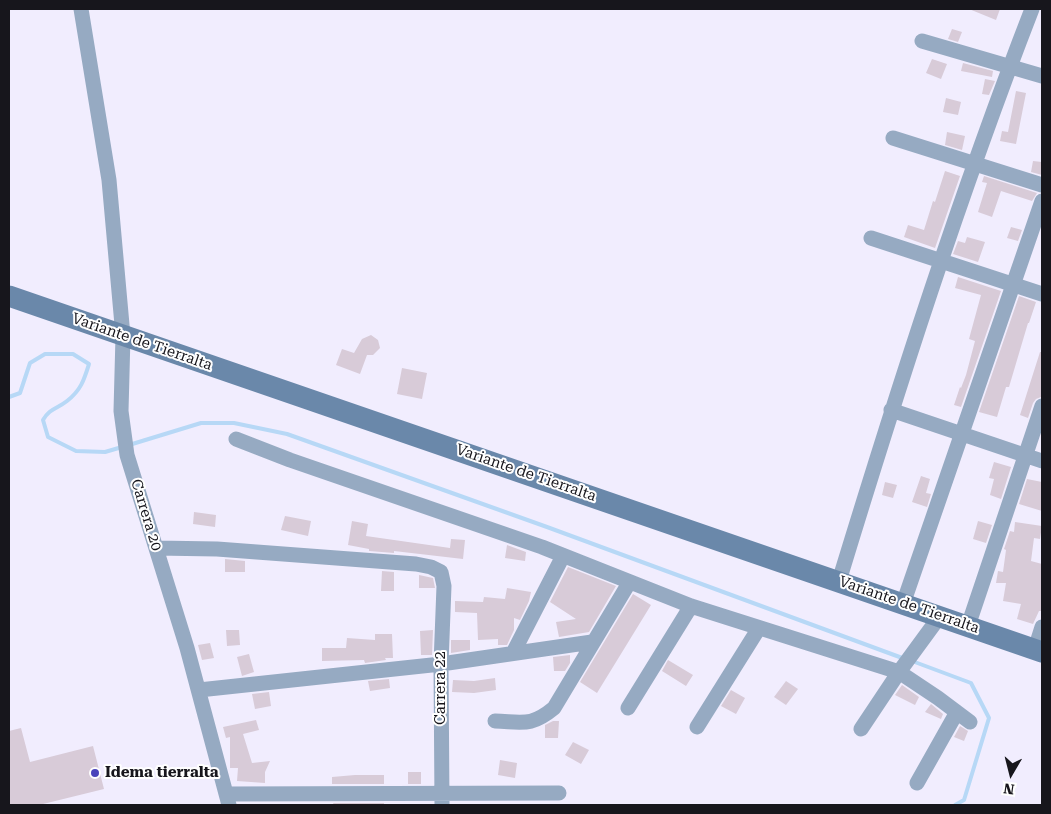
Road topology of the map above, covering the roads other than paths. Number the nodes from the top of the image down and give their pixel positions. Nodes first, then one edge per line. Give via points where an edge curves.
1 (81, 9) edge
2 (1032, 9) edge
3 (922, 41) dead end
4 (1010, 66) junction
5 (1042, 76) edge
6 (893, 138) dead end
7 (974, 164) junction
8 (1042, 184) edge
9 (1042, 201) edge
10 (871, 238) dead end
11 (941, 261) junction
12 (1013, 285) junction
13 (1042, 294) edge
14 (9, 296) edge
15 (123, 336) junction
16 (1042, 406) edge
17 (892, 410) junction
18 (962, 434) junction
19 (236, 438) dead end
20 (1026, 455) junction
21 (1042, 461) edge
22 (156, 548) junction
23 (563, 556) junction
24 (839, 581) junction
25 (629, 582) junction
26 (903, 604) junction
27 (691, 606) junction
28 (940, 616) junction
29 (968, 626) junction
30 (1042, 627) edge
31 (759, 628) junction
32 (592, 642) junction
33 (1039, 650) edge
34 (513, 653) junction
35 (441, 664) junction
36 (899, 672) junction
37 (199, 690) junction
38 (628, 708) dead end
39 (957, 712) junction
40 (494, 721) dead end
41 (970, 722) dead end
42 (697, 727) dead end
43 (861, 729) dead end
44 (917, 782) dead end
45 (560, 793) dead end
46 (228, 800) edge
47 (442, 800) edge

1 - 15 street, Carrera 20 via 109,180
2 - 4 street
3 - 4 street
4 - 5 street
4 - 7 street
6 - 7 street
7 - 8 street
7 - 11 street
9 - 12 street
10 - 11 street
11 - 12 street
11 - 17 street
12 - 13 street
12 - 18 street
14 - 15 main road, Variante de Tierralta
15 - 22 street, Carrera 20 via 121,411 127,455
15 - 24 main road, Variante de Tierralta
16 - 20 street
17 - 18 street
17 - 24 street
18 - 20 street
18 - 26 street
19 - 23 street
20 - 21 street
20 - 29 street
22 - 35 street, Carrera 22 via 217,549 432,567 441,572 444,586
22 - 37 street, Carrera 20
23 - 25 street
23 - 34 street
24 - 26 main road, Variante de Tierralta
25 - 27 street
25 - 32 street
26 - 28 main road, Variante de Tierralta
27 - 31 street
27 - 38 street
28 - 29 main road, Variante de Tierralta
28 - 36 street
29 - 33 main road, Variante de Tierralta
30 - 33 street
31 - 36 street
31 - 42 street
32 - 34 street
32 - 40 street via 554,708 543,717 530,722
34 - 35 street
35 - 37 street
35 - 47 street, Carrera 22
36 - 39 street
36 - 43 street
37 - 46 street, Carrera 20
39 - 41 street
39 - 44 street
45 - 47 street
46 - 47 street

